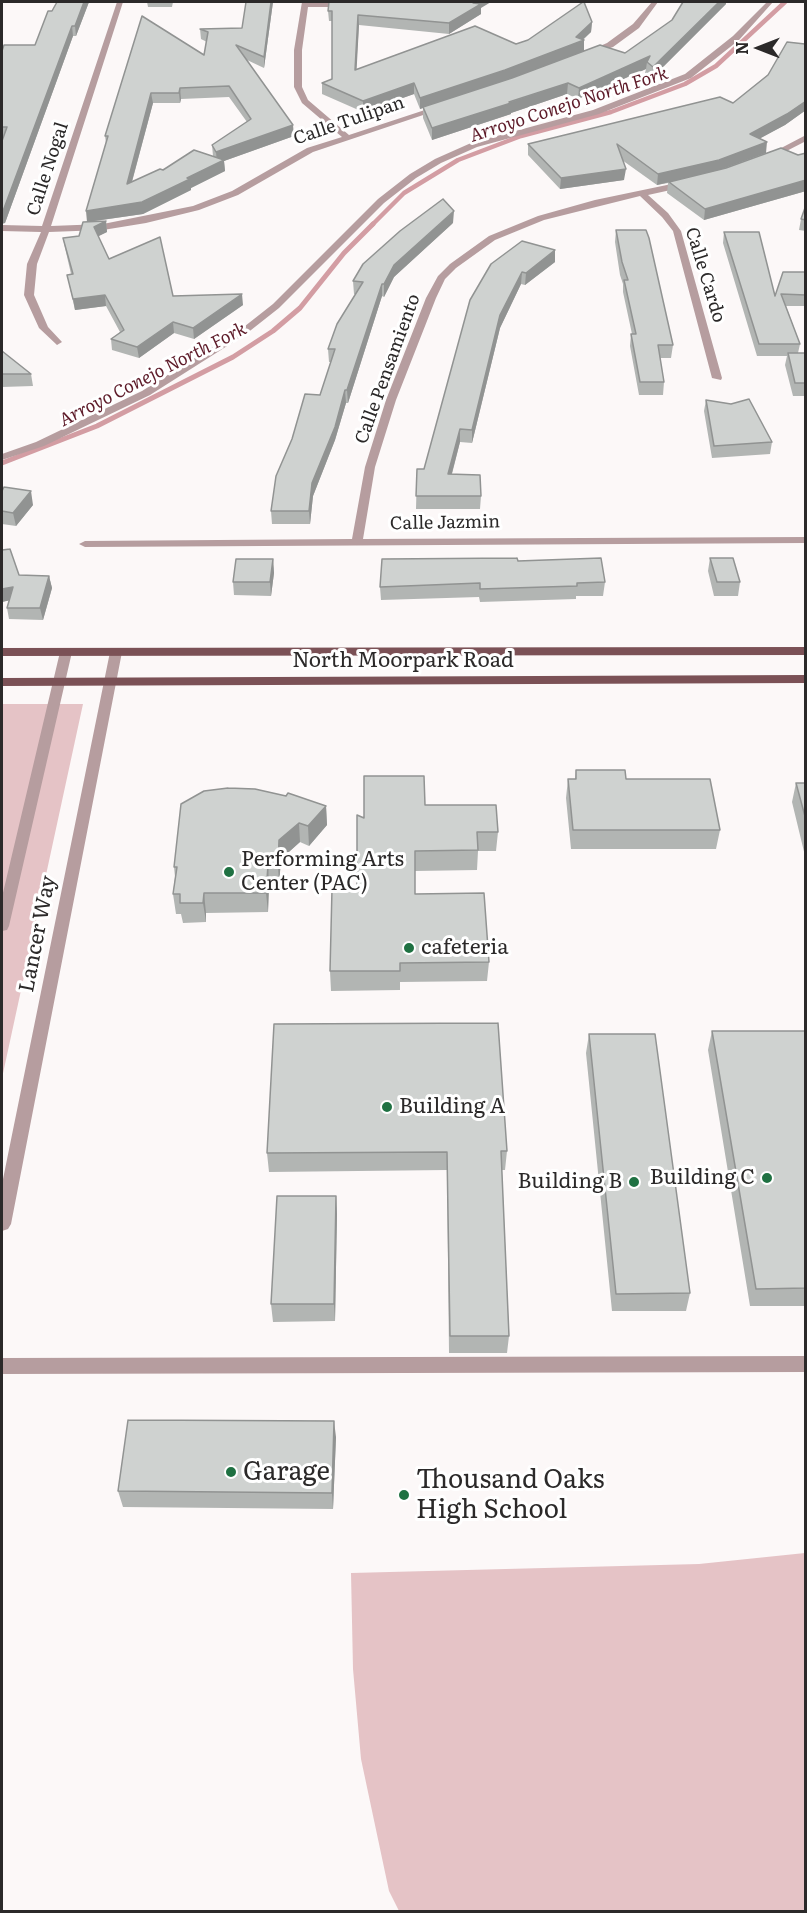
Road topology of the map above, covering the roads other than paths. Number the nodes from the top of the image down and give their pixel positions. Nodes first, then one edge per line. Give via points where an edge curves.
1 (120, 2) edge
2 (655, 2) edge
3 (771, 2) edge
4 (304, 3) edge
5 (358, 4) edge
6 (576, 60) edge
7 (451, 104) edge
8 (347, 137) junction
9 (803, 142) edge
10 (763, 159) edge
11 (695, 182) edge
12 (641, 193) junction
13 (2, 228) edge
14 (46, 230) junction
15 (57, 342) dead end
16 (717, 378) dead end
17 (2, 457) edge
18 (806, 540) edge
19 (357, 543) junction
20 (86, 544) dead end
21 (806, 651) edge
22 (2, 652) edge
23 (66, 652) junction
24 (116, 652) junction
25 (806, 679) edge
26 (2, 681) edge
27 (59, 681) junction
28 (110, 681) junction
29 (2, 926) edge
30 (2, 1224) edge
31 (806, 1364) edge
32 (2, 1366) edge

1 - 14 street, Calle Nogal
2 - 6 street via 636,26 610,45
3 - 17 street via 736,38 688,76 596,112 474,145 430,166 381,201 276,306 243,332 146,393 40,444
4 - 5 street
4 - 8 street via 298,87 313,108
7 - 8 street, Calle Tulipan
8 - 14 street, Calle Tulipan via 310,150 235,194 196,208 128,223
9 - 10 street
11 - 12 street, Calle Pensamiento
12 - 16 street, Calle Cardo via 677,231
12 - 19 street, Calle Pensamiento via 560,212 507,231 453,266 441,279 420,321 370,467
13 - 14 street, Calle Tulipan
14 - 15 street, Calle Nogal via 32,264 28,287 38,318
18 - 19 street, Calle Jazmin
19 - 20 street, Calle Jazmin
21 - 24 main road, North Moorpark Road
22 - 23 main road, North Moorpark Road
23 - 24 main road, North Moorpark Road
23 - 27 street, Lancer Way
24 - 28 street, Lancer Way
25 - 28 main road, North Moorpark Road
26 - 27 main road, North Moorpark Road
27 - 28 main road, North Moorpark Road
27 - 29 street, Lancer Way
28 - 30 street, Lancer Way
31 - 32 street

